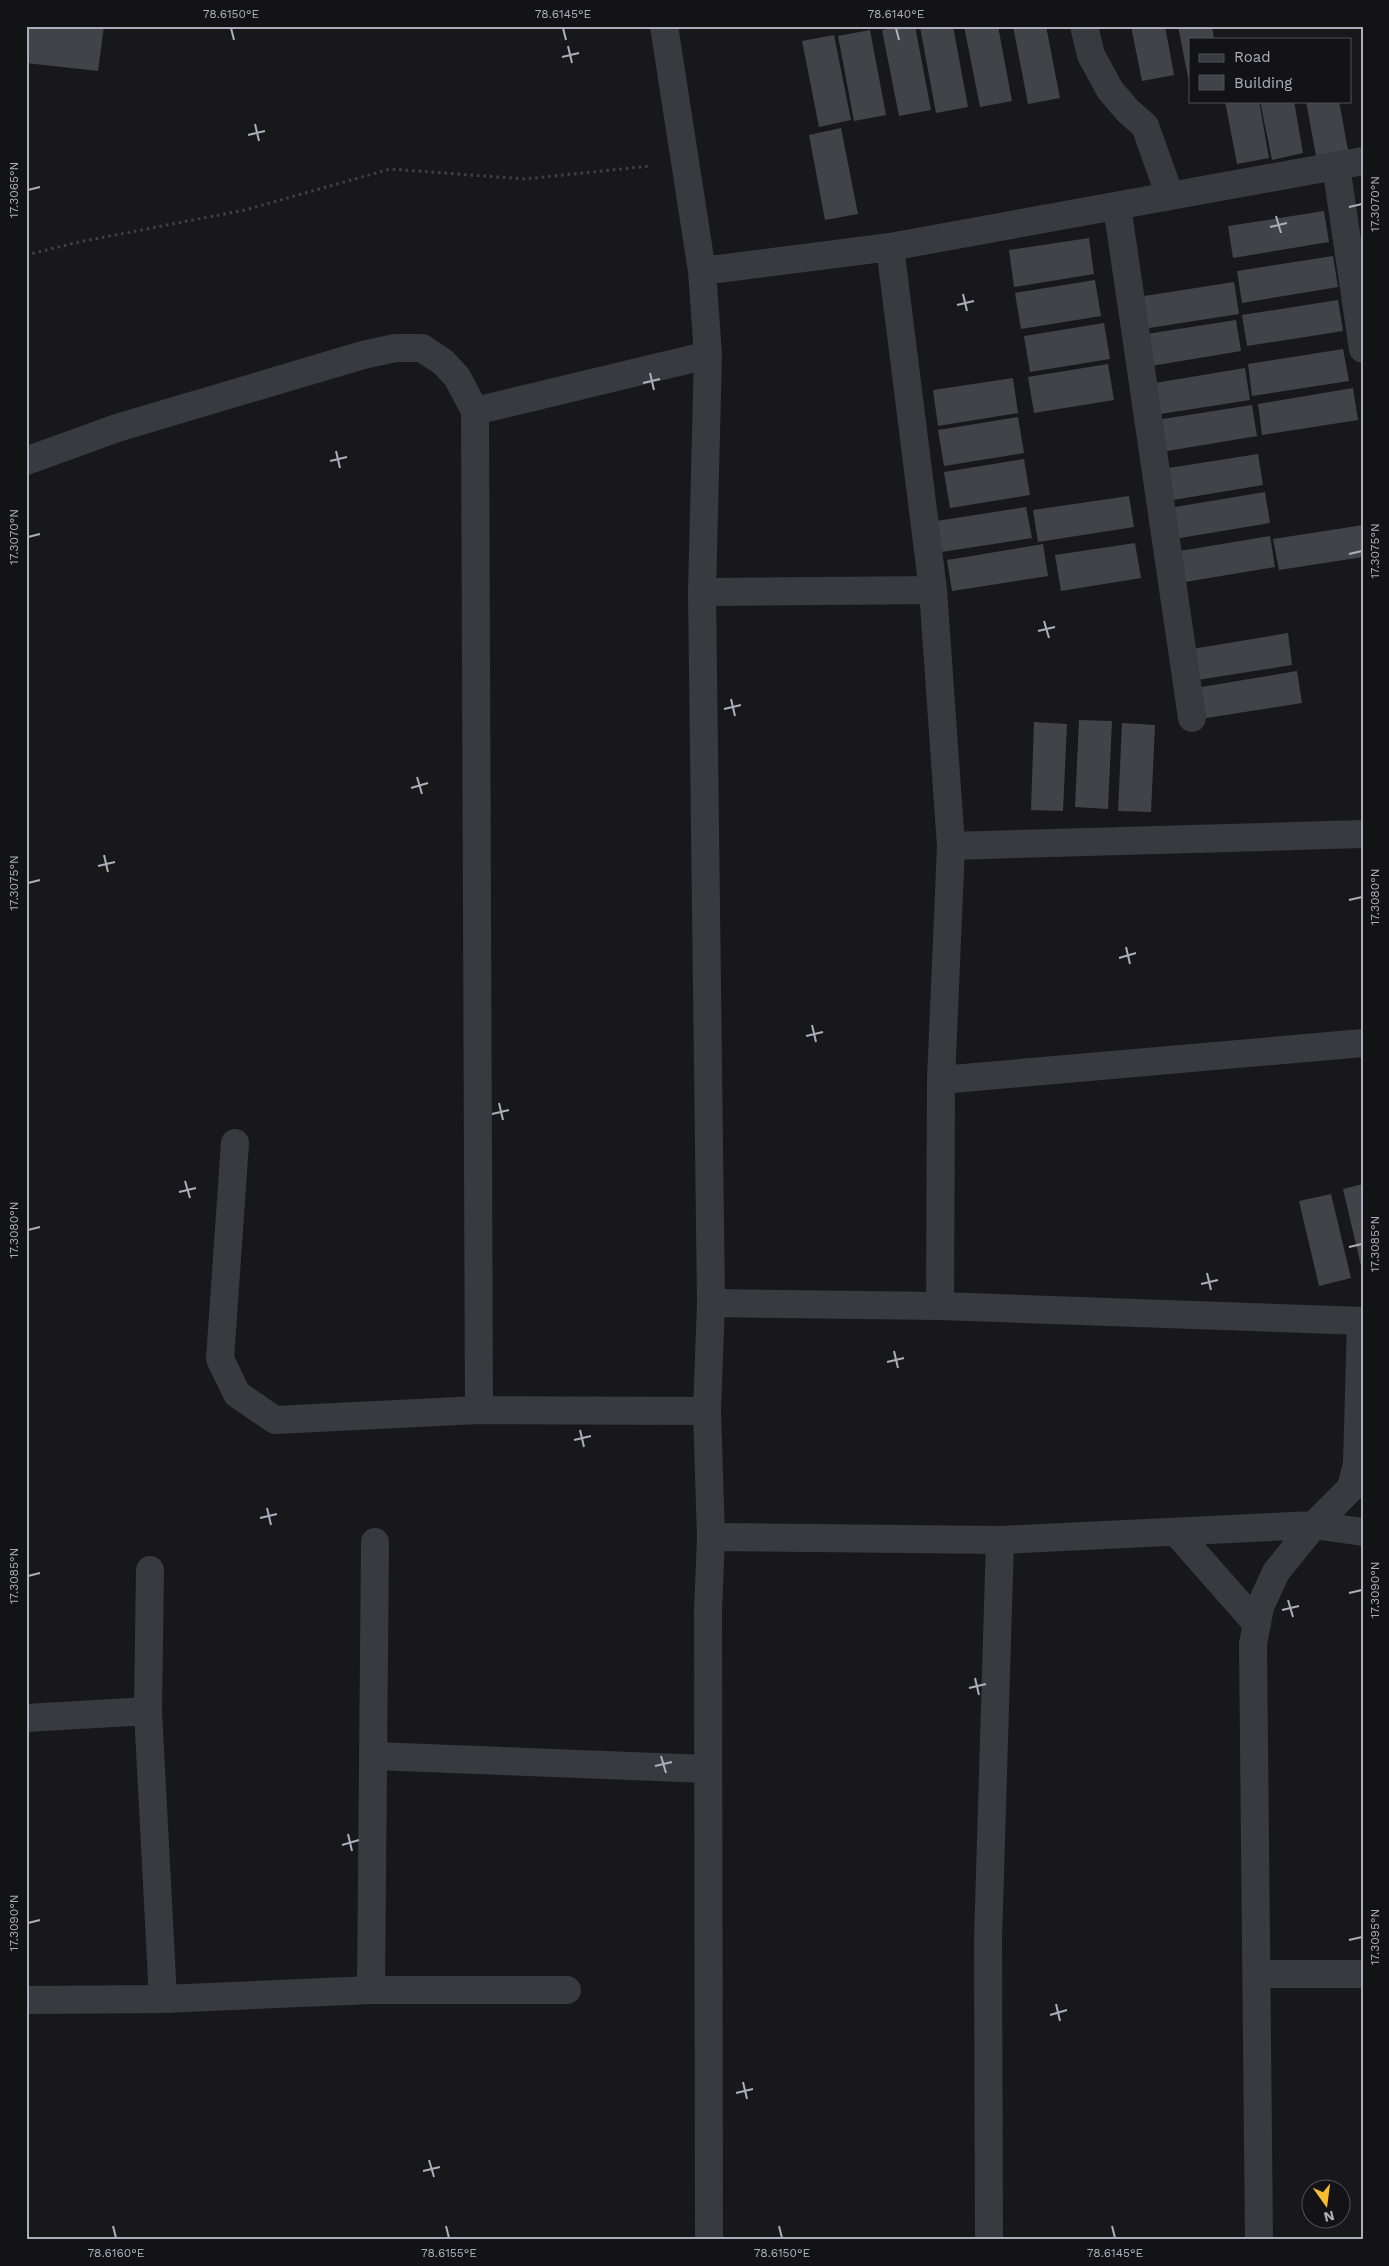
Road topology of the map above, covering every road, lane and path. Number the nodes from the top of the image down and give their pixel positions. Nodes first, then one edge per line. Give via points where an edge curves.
1 (1084, 26) edge
2 (667, 27) edge
3 (1363, 161) edge
4 (686, 162) junction
5 (1336, 166) junction
6 (1170, 196) junction
7 (1117, 206) junction
8 (890, 247) junction
9 (26, 256) edge
10 (702, 271) junction
11 (1363, 349) edge
12 (708, 355) junction
13 (475, 411) junction
14 (26, 461) edge
15 (933, 590) junction
16 (702, 592) junction
17 (1192, 718) dead end
18 (1363, 834) edge
19 (951, 846) junction
20 (1363, 1044) edge
21 (941, 1080) junction
22 (235, 1143) dead end
23 (711, 1303) junction
24 (940, 1306) junction
25 (1362, 1321) edge
26 (479, 1410) junction
27 (707, 1411) junction
28 (1314, 1525) junction
29 (1176, 1532) junction
30 (1363, 1532) edge
31 (711, 1537) junction
32 (1000, 1540) junction
33 (375, 1542) dead end
34 (150, 1570) dead end
35 (1257, 1624) junction
36 (148, 1711) junction
37 (26, 1718) edge
38 (375, 1756) junction
39 (708, 1768) junction
40 (1258, 1974) junction
41 (1363, 1974) edge
42 (371, 1990) junction
43 (567, 1990) dead end
44 (163, 1999) junction
45 (26, 2000) edge
46 (709, 2240) edge
47 (989, 2240) edge
48 (1259, 2240) edge

1 - 6 street via 1091,55 1110,90 1145,126
2 - 4 street
3 - 5 street
4 - 9 path via 525,179 390,169 245,210 79,242
4 - 10 street
5 - 6 street
5 - 11 street
6 - 7 street
7 - 8 street
7 - 17 street
8 - 10 street
8 - 15 street
10 - 12 street
12 - 13 street
12 - 16 street
13 - 14 street via 458,377 443,362 422,348 395,348 117,428
13 - 26 street
15 - 16 street
15 - 19 street
16 - 23 street
18 - 19 street
19 - 21 street
20 - 21 street
21 - 24 street
22 - 26 street via 220,1359 237,1394 275,1420
23 - 24 street
23 - 27 street
24 - 25 street
25 - 28 street via 1355,1472 1351,1488
26 - 27 street
27 - 31 street
28 - 29 street
28 - 30 street
28 - 35 street via 1276,1572 1260,1607
29 - 32 street
29 - 35 street
31 - 32 street
31 - 39 street
32 - 47 street via 988,1940
33 - 38 street
34 - 36 street
35 - 40 street via 1253,1644
36 - 37 street
36 - 44 street
38 - 39 street
38 - 42 street
39 - 46 street
40 - 41 street
40 - 48 street
42 - 43 street
42 - 44 street
44 - 45 street

